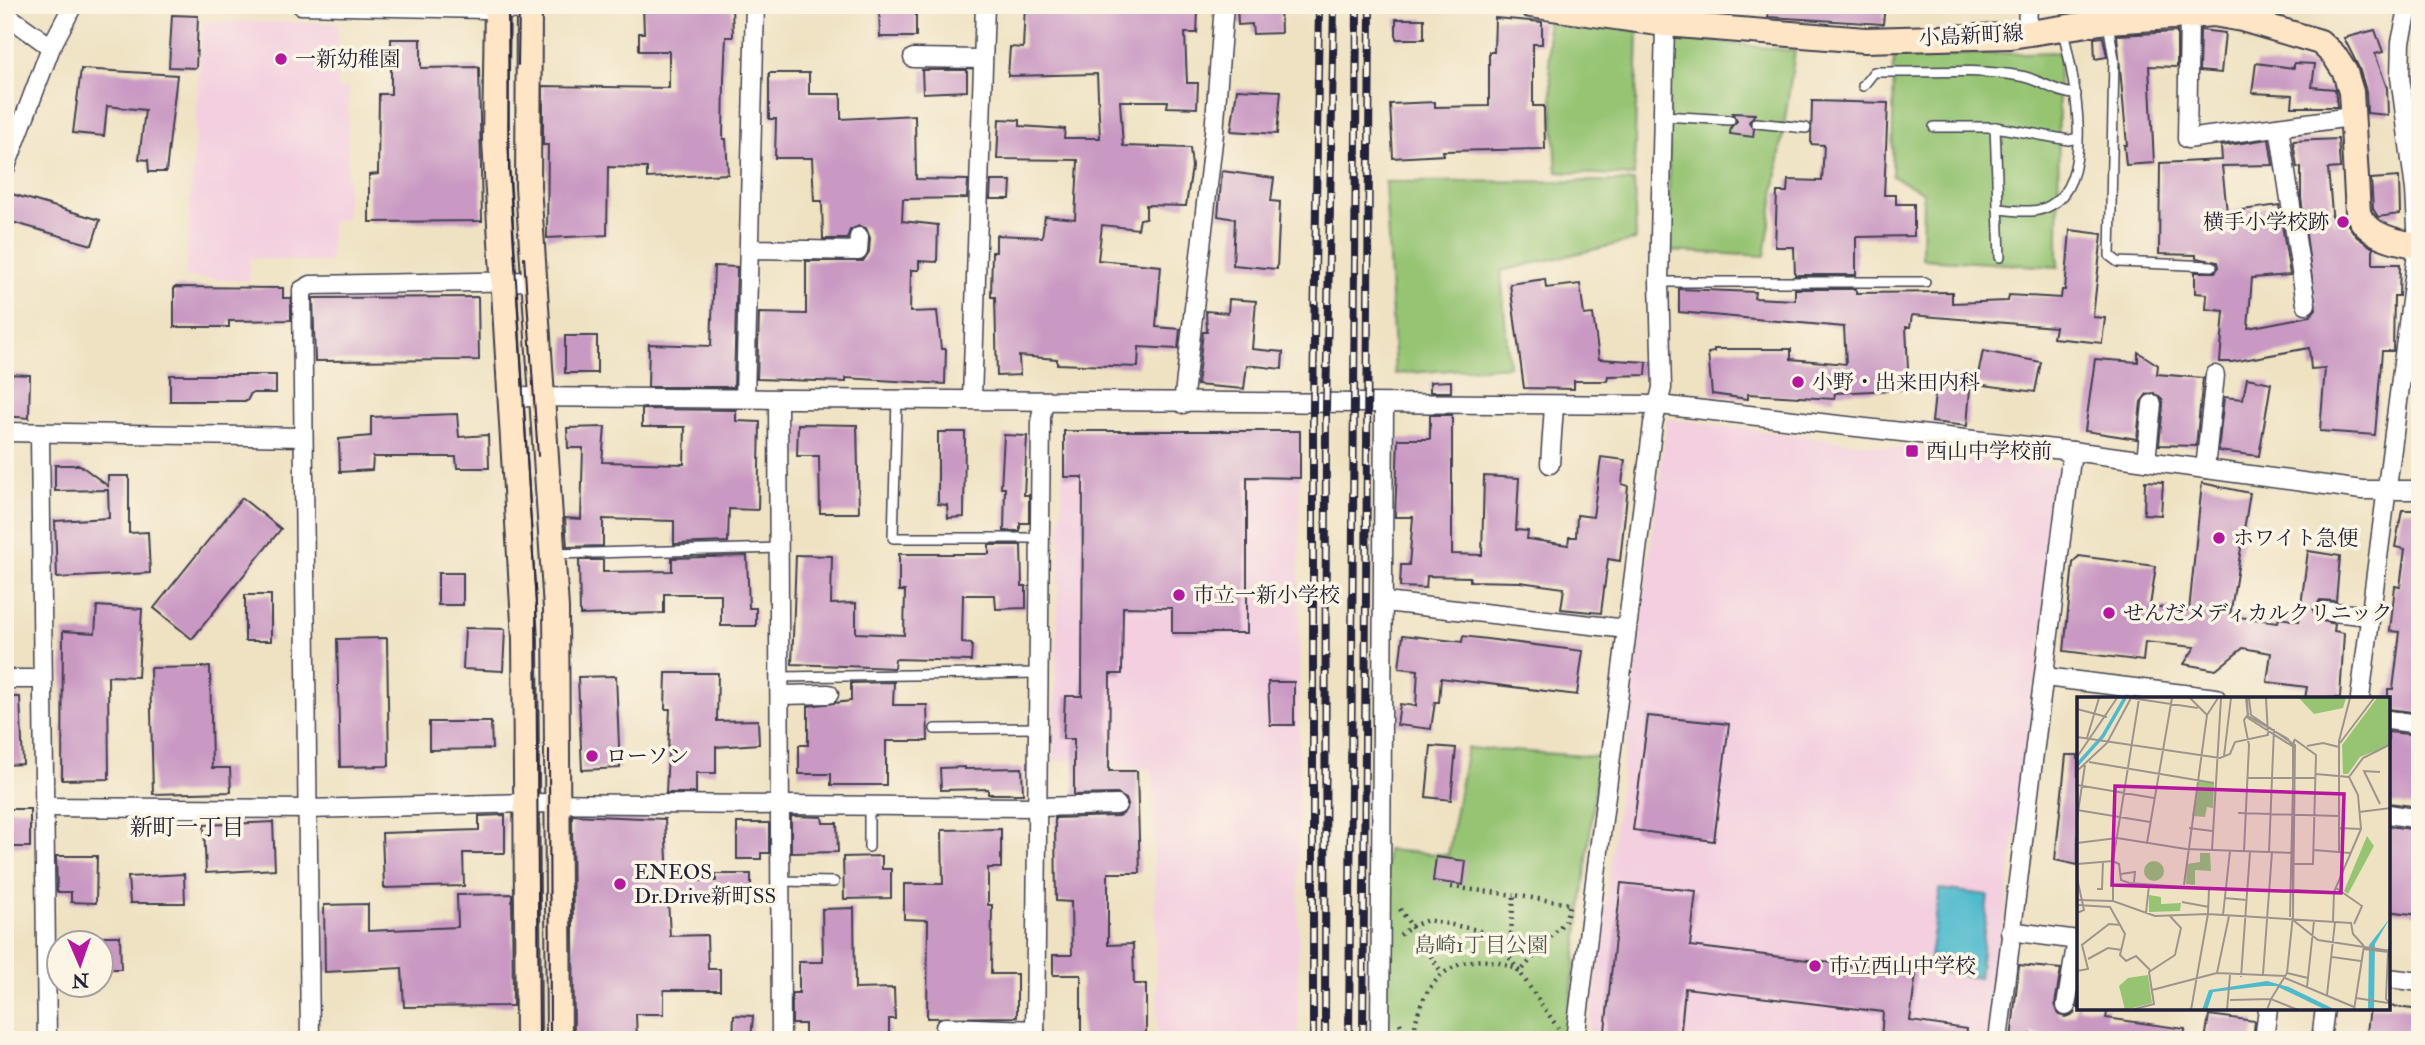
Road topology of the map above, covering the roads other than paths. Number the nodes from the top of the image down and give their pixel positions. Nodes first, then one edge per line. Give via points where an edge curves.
1 (73, 5) edge
2 (301, 5) edge
3 (755, 5) edge
4 (985, 5) edge
5 (1224, 5) edge
6 (1531, 5) edge
7 (2028, 5) edge
8 (2409, 5) edge
9 (497, 7) edge
10 (529, 8) edge
11 (5, 14) edge
12 (2189, 16) junction
13 (2107, 22) junction
14 (1665, 24) junction
15 (2062, 29) junction
16 (2027, 33) junction
17 (51, 47) junction
18 (913, 58) dead end
19 (982, 59) junction
20 (1863, 86) dead end
21 (2076, 94) junction
22 (1664, 116) junction
23 (2351, 117) junction
24 (1730, 120) dead end
25 (1756, 123) dead end
26 (1934, 127) dead end
27 (1995, 127) junction
28 (2279, 127) junction
29 (1806, 128) dead end
30 (2077, 138) junction
31 (5, 169) edge
32 (1998, 209) junction
33 (859, 237) dead end
34 (2419, 246) edge
35 (749, 249) junction
36 (2000, 257) dead end
37 (2212, 266) dead end
38 (535, 281) junction
39 (503, 282) junction
40 (1659, 282) junction
41 (1925, 282) dead end
42 (2306, 304) dead end
43 (2412, 357) edge
44 (2215, 375) dead end
45 (511, 397) junction
46 (543, 397) junction
47 (745, 398) junction
48 (778, 399) junction
49 (897, 399) junction
50 (972, 399) junction
51 (1044, 401) junction
52 (1183, 404) junction
53 (2152, 404) dead end
54 (1384, 405) junction
55 (1659, 405) junction
56 (1554, 406) junction
57 (5, 432) edge
58 (40, 434) junction
59 (303, 437) junction
60 (2072, 451) junction
61 (2146, 461) junction
62 (1550, 464) dead end
63 (2205, 469) junction
64 (2420, 490) edge
65 (2387, 492) junction
66 (1040, 538) junction
67 (779, 548) junction
68 (552, 554) junction
69 (1385, 602) junction
70 (2324, 611) dead end
71 (2369, 617) junction
72 (1627, 629) junction
73 (1038, 673) junction
74 (2045, 677) junction
75 (5, 679) edge
76 (41, 679) junction
77 (780, 686) junction
78 (829, 694) dead end
79 (2208, 697) edge
80 (2360, 697) edge
81 (2390, 720) edge
82 (2420, 724) edge
83 (1038, 728) junction
84 (934, 729) dead end
85 (527, 803) junction
86 (557, 803) junction
87 (869, 803) junction
88 (781, 804) junction
89 (1117, 805) dead end
90 (45, 807) junction
91 (1038, 807) junction
92 (308, 809) junction
93 (2390, 814) edge
94 (2420, 819) edge
95 (869, 847) dead end
96 (781, 881) junction
97 (834, 881) dead end
98 (2010, 931) junction
99 (2077, 940) edge
100 (2077, 946) edge
101 (2390, 978) edge
102 (2420, 982) edge
103 (2066, 1006) dead end
104 (2268, 1010) edge
105 (2325, 1010) edge
106 (945, 1027) dead end
107 (1035, 1035) edge
108 (47, 1040) edge
109 (310, 1040) edge
110 (528, 1040) edge
111 (559, 1040) edge
112 (781, 1040) edge
113 (1380, 1040) edge
114 (1575, 1040) edge
115 (1998, 1040) edge
116 (2264, 1040) edge
117 (2321, 1040) edge

1 - 17 street
2 - 9 street
3 - 35 street
4 - 19 street
5 - 52 street
6 - 14 street, 小島新町線
7 - 16 street
8 - 34 street via 2400,77
9 - 10 street
9 - 39 street via 495,141
10 - 38 street via 528,186
11 - 17 street
12 - 13 street, 小島新町線
12 - 23 street, 小島新町線 via 2242,19 2320,42 2345,72
12 - 28 street via 2187,139
13 - 15 street, 小島新町線
13 - 37 lane via 2114,60 2110,257 2118,262
14 - 16 street, 小島新町線 via 1865,40 1957,40
14 - 22 street
15 - 16 street, 小島新町線
15 - 21 lane
17 - 31 street
18 - 19 street
19 - 50 street
20 - 21 lane via 1874,72 2005,74
21 - 30 lane
22 - 24 lane
22 - 40 street
23 - 28 street
23 - 34 street, 小島新町線 via 2361,223 2369,231
25 - 29 lane
26 - 27 lane
27 - 30 lane
27 - 32 lane
28 - 42 street
30 - 32 lane via 2075,170 2067,191 2036,211
32 - 36 lane
33 - 35 street via 858,251
34 - 43 street
35 - 47 street
38 - 39 street
38 - 46 street
39 - 45 street
39 - 59 street via 311,285 302,290
40 - 41 lane
40 - 55 street via 1663,353
43 - 65 street
44 - 63 street
45 - 46 street
45 - 85 street via 525,639
46 - 47 street
46 - 68 street
47 - 48 street
48 - 49 street
48 - 67 street
49 - 50 street
49 - 66 lane via 893,538
50 - 51 street
51 - 52 street
51 - 66 street
52 - 54 street
53 - 61 street
54 - 56 street
54 - 69 street
55 - 56 street
55 - 60 street
55 - 72 street
56 - 62 street
57 - 58 street
58 - 59 street
58 - 76 street
59 - 92 street
60 - 61 street
60 - 74 street
61 - 63 street
63 - 65 street
64 - 65 street
65 - 71 street
66 - 73 street
67 - 68 lane
67 - 77 street
68 - 86 street
69 - 72 street
69 - 113 street
70 - 71 street
71 - 80 street
72 - 114 street
73 - 77 lane
73 - 83 street
74 - 79 street
74 - 98 street
75 - 76 street
76 - 90 street
77 - 78 street
77 - 88 street
81 - 82 street
83 - 84 lane
83 - 91 street
85 - 86 street
85 - 92 street
85 - 110 street
86 - 88 street
86 - 111 street
87 - 88 street
87 - 91 street
87 - 95 lane
88 - 96 street
89 - 91 street
90 - 92 street
90 - 108 street
91 - 107 street
92 - 109 street
93 - 94 street
96 - 97 lane
96 - 112 street
98 - 99 street
98 - 115 street
100 - 103 street
101 - 102 street
104 - 116 street
105 - 117 street
106 - 107 street

